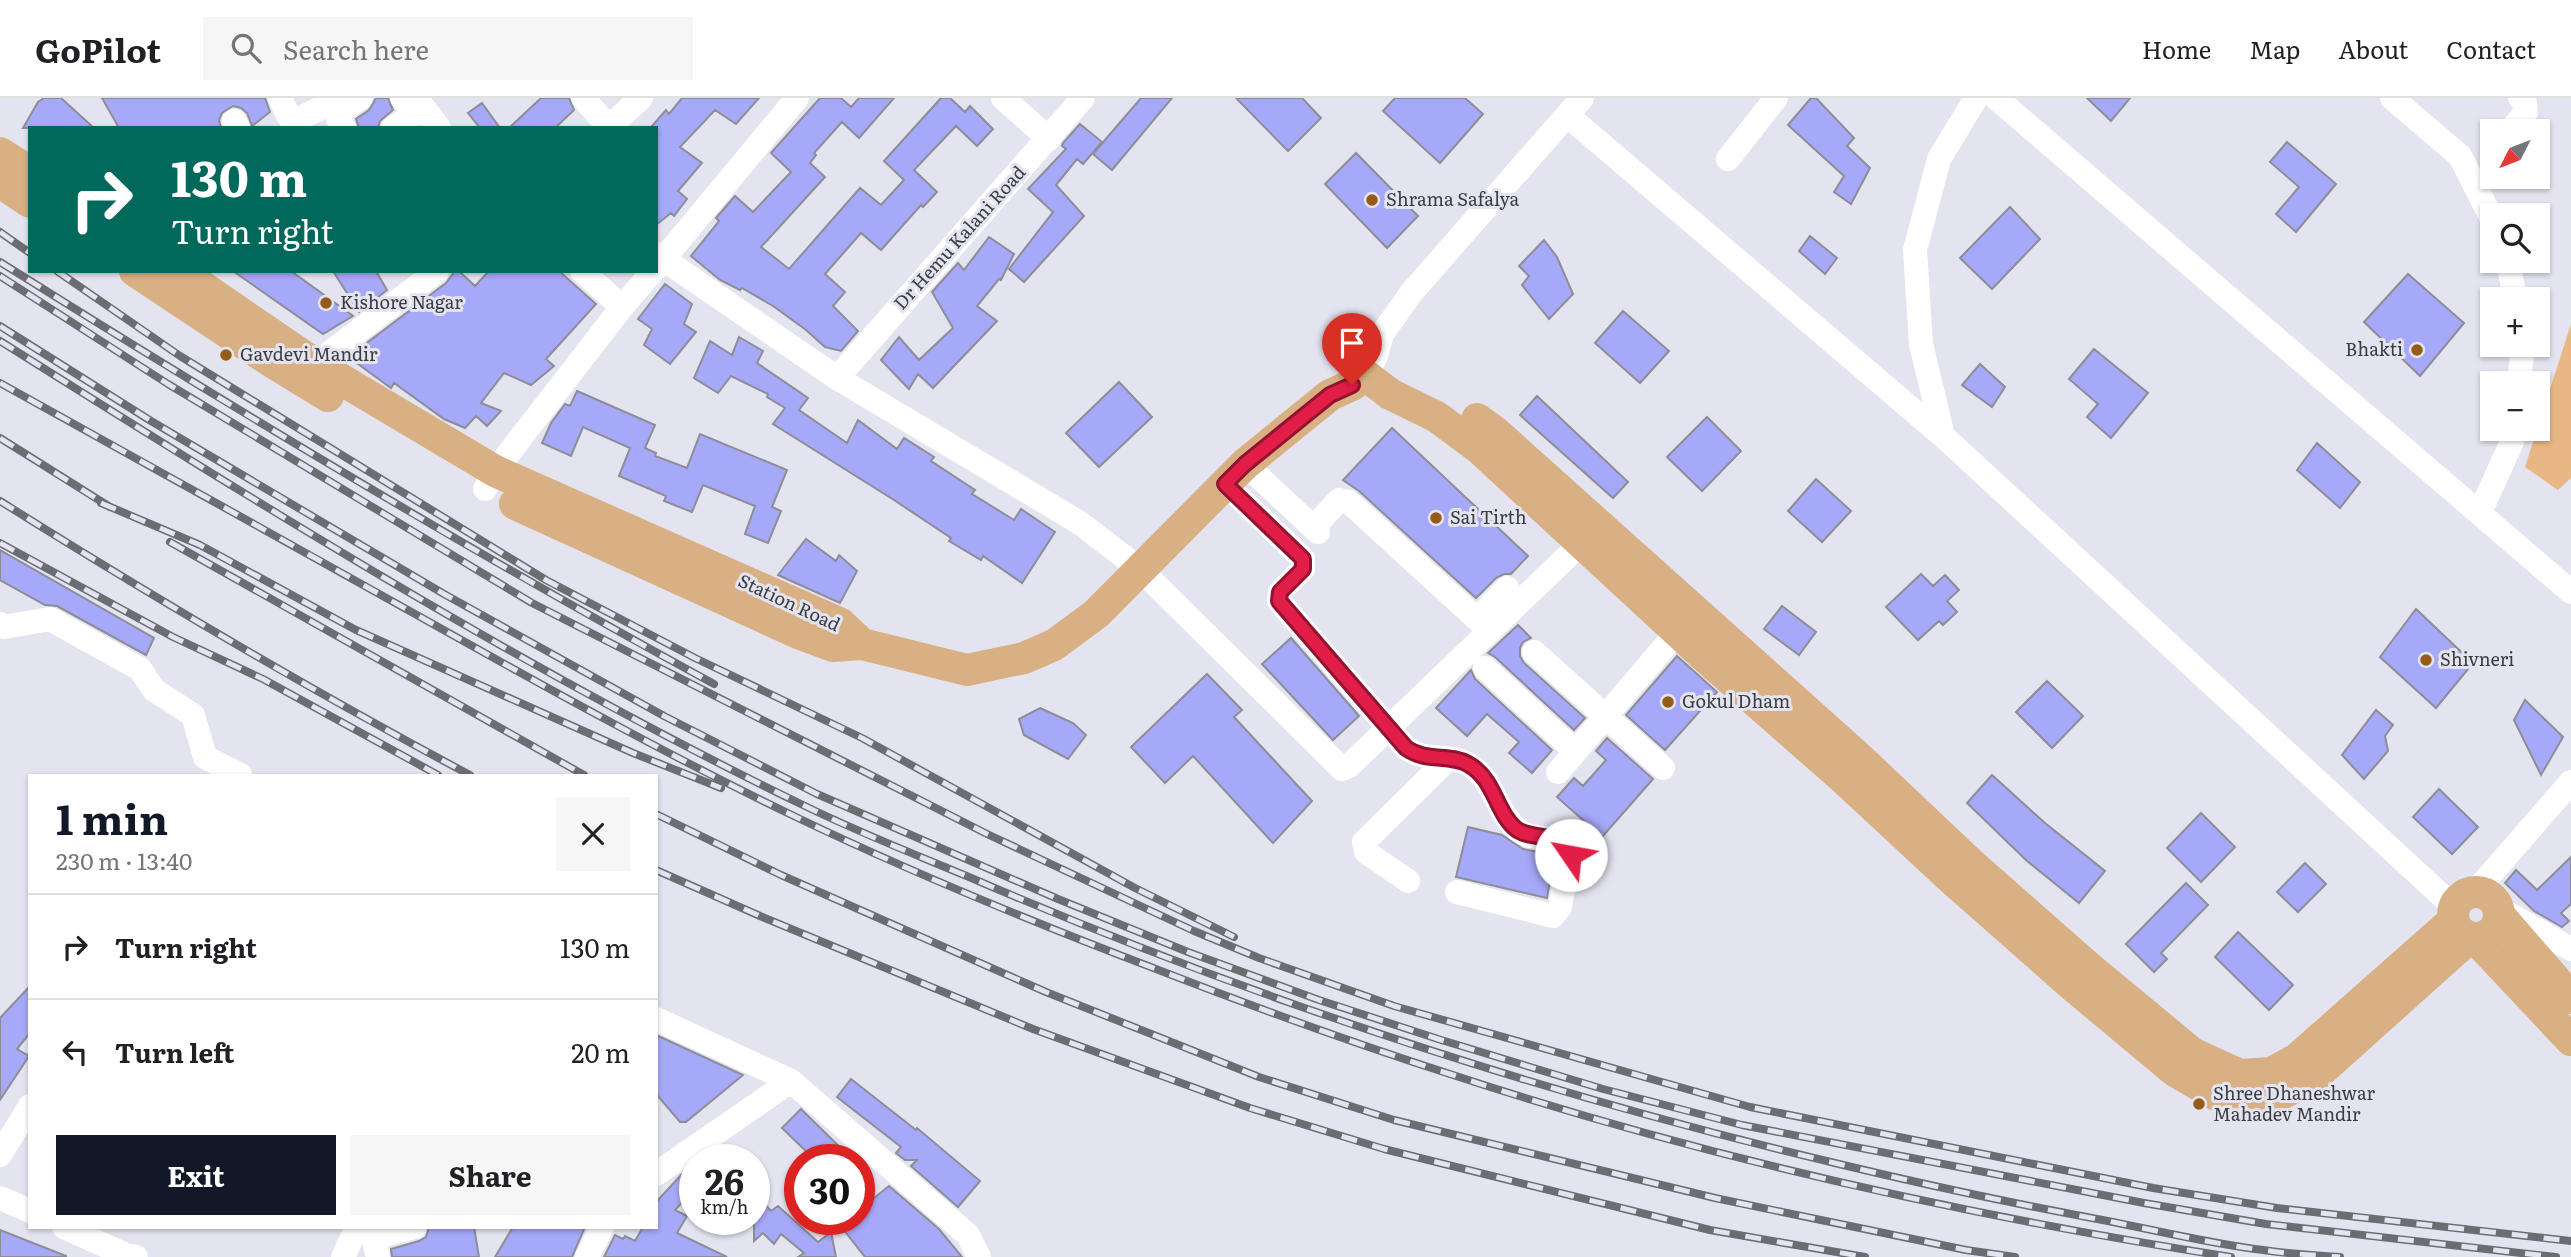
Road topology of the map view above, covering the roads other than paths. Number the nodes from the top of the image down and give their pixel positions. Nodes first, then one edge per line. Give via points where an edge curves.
1 (280, 98) edge
2 (342, 98) edge
3 (361, 98) edge
4 (568, 98) edge
5 (583, 98) edge
6 (641, 98) edge
7 (797, 98) edge
8 (1003, 98) edge
9 (1083, 98) edge
10 (1776, 98) edge
11 (1976, 98) edge
12 (1996, 98) edge
13 (2392, 98) edge
14 (2520, 98) edge
15 (420, 101) edge
16 (1575, 107) edge
17 (2520, 119) edge
18 (343, 126) edge
19 (395, 126) edge
20 (438, 126) edge
21 (454, 126) edge
22 (590, 126) edge
23 (608, 126) edge
24 (610, 126) edge
25 (1048, 139) junction
26 (1728, 159) dead end
27 (9, 171) edge
28 (28, 199) edge
29 (2484, 203) edge
30 (658, 262) edge
31 (658, 264) edge
32 (140, 273) edge
33 (181, 273) edge
34 (584, 273) edge
35 (649, 273) edge
36 (424, 275) edge
37 (622, 307) junction
38 (230, 320) junction
39 (308, 372) junction
40 (1364, 375) junction
41 (837, 378) junction
42 (1943, 436) junction
43 (2512, 441) edge
44 (1235, 474) junction
45 (490, 480) junction
46 (2480, 512) junction
47 (1591, 534) junction
48 (1141, 570) junction
49 (1507, 589) dead end
50 (2571, 592) edge
51 (1686, 621) junction
52 (0, 624) edge
53 (1483, 625) junction
54 (1534, 652) dead end
55 (1485, 668) dead end
56 (1605, 716) junction
57 (1389, 729) junction
58 (1576, 751) junction
59 (1448, 759) junction
60 (1663, 768) dead end
61 (1558, 772) dead end
62 (238, 774) edge
63 (2571, 782) edge
64 (1408, 881) dead end
65 (1457, 892) dead end
66 (2475, 917) junction
67 (2571, 949) edge
68 (2571, 998) edge
69 (658, 1019) edge
70 (2571, 1040) edge
71 (792, 1081) junction
72 (28, 1110) edge
73 (0, 1155) edge
74 (658, 1173) edge
75 (0, 1198) edge
76 (28, 1210) edge
77 (68, 1229) edge
78 (356, 1229) edge
79 (407, 1229) edge
80 (601, 1229) edge
81 (136, 1257) edge
82 (343, 1257) edge
83 (379, 1257) edge
84 (587, 1257) edge
85 (979, 1257) edge

1 - 2 street via 289,117 296,120
3 - 18 street via 340,111
4 - 22 street
5 - 23 street
6 - 24 street
7 - 30 street
8 - 25 street
9 - 25 street, Dr Hemu Kalani Road
10 - 26 street
11 - 42 street via 1939,159 1915,250 1921,344
12 - 46 street
13 - 29 street via 2460,156
14 - 17 street via 2526,112
15 - 19 street
15 - 20 street
15 - 21 street
16 - 40 street via 1412,292 1382,334
16 - 42 street
25 - 41 street, Dr Hemu Kalani Road
27 - 28 main road
31 - 41 street
32 - 38 main road
33 - 38 main road, Station Road
34 - 37 street
35 - 37 street
36 - 39 street
37 - 45 street
38 - 39 main road, Station Road
39 - 45 main road, Station Road
40 - 44 main road, Station Road via 1330,395
40 - 47 main road via 1390,394 1488,440
41 - 48 street via 1080,523
42 - 66 street
43 - 46 street
44 - 48 main road, Station Road
44 - 53 street via 1316,530 1335,503 1344,500
44 - 57 street via 1303,559 1303,569 1280,592 1279,601
45 - 48 main road, Station Road via 716,582 841,624 862,644 967,670 1024,658 1054,645 1096,614
46 - 50 street
47 - 51 main road
47 - 53 street
48 - 57 street via 1342,769
49 - 53 street
51 - 56 street
51 - 66 main road via 2217,1095 2256,1100 2283,1093 2305,1068
52 - 62 street via 50,620 140,669 154,691 193,715 205,757
53 - 57 street
54 - 56 street
55 - 58 street
56 - 58 street
56 - 60 street
57 - 59 street via 1414,754
58 - 61 street
59 - 64 street via 1364,842 1366,852
59 - 65 street via 1469,765 1487,780 1515,828 1525,835 1564,842 1571,855 1560,907 1553,916
63 - 66 street
66 - 67 street
66 - 68 main road
66 - 70 main road
69 - 71 street
71 - 74 street
71 - 85 street via 968,1235
72 - 73 street
75 - 76 street
77 - 81 street
78 - 82 street
79 - 83 street via 373,1238
80 - 84 street

